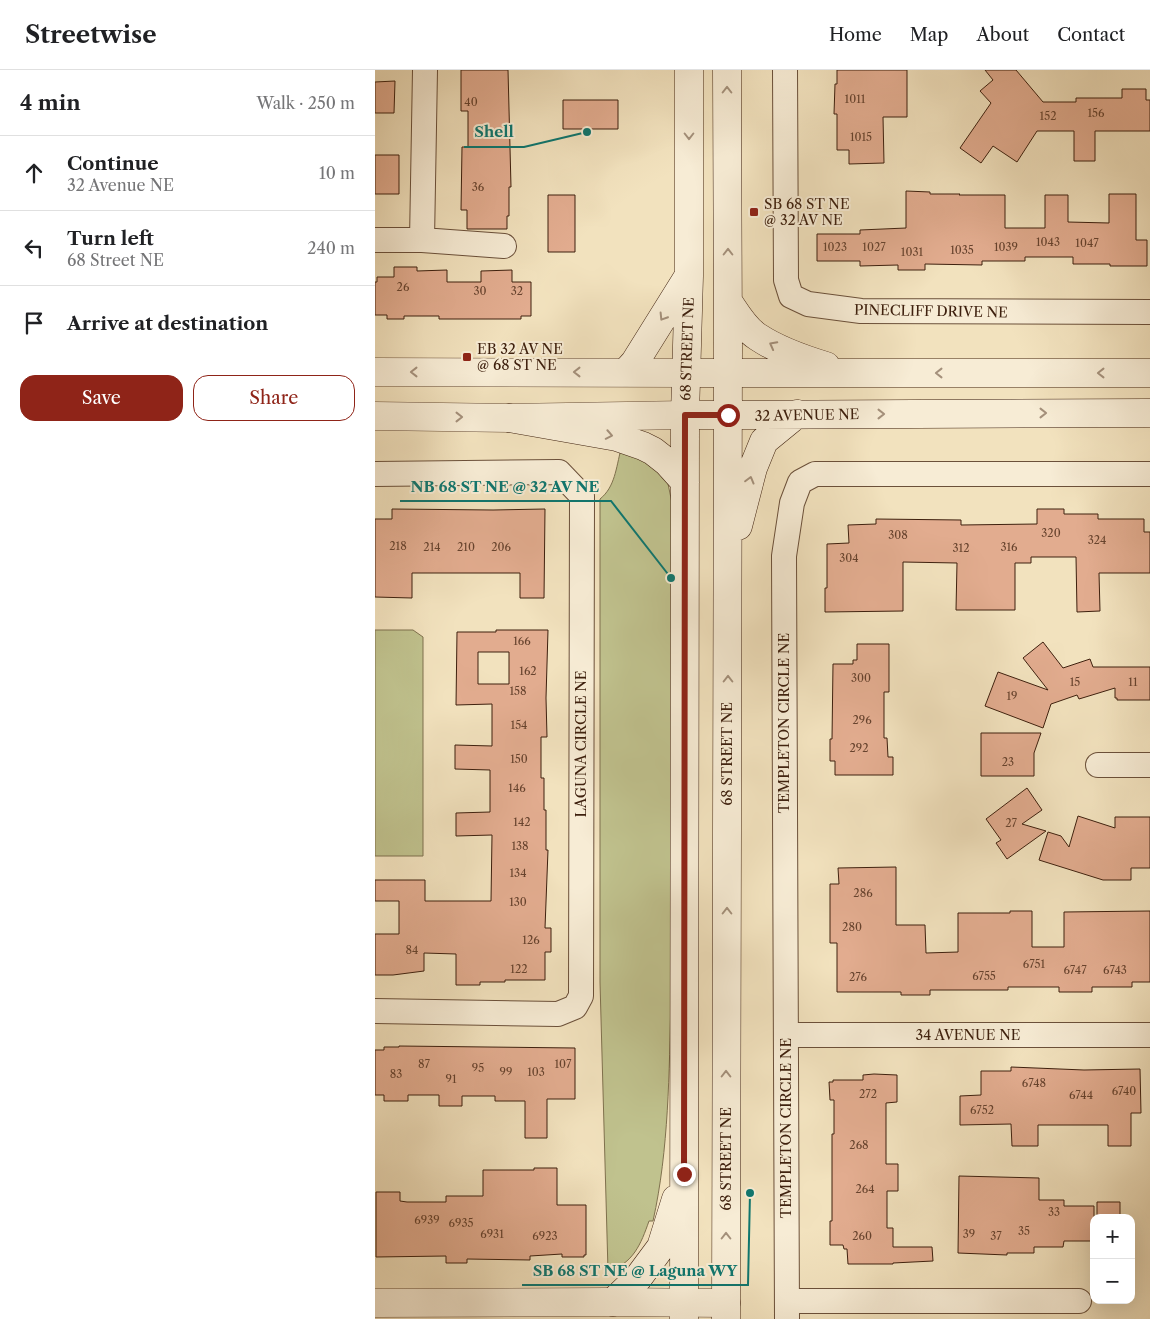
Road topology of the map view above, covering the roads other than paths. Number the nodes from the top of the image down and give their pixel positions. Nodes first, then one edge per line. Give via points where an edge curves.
1 (425, 70) edge
2 (689, 70) edge
3 (727, 70) edge
4 (785, 70) edge
5 (375, 240) edge
6 (422, 240) junction
7 (504, 246) dead end
8 (689, 276) junction
9 (728, 301) junction
10 (1150, 312) edge
11 (375, 372) edge
12 (626, 372) junction
13 (686, 373) junction
14 (1150, 373) edge
15 (728, 374) junction
16 (852, 374) junction
17 (1150, 413) edge
18 (797, 414) junction
19 (685, 415) junction
20 (728, 415) junction
21 (375, 416) edge
22 (509, 418) junction
23 (375, 474) edge
24 (1150, 474) edge
25 (685, 482) junction
26 (728, 561) junction
27 (1098, 765) dead end
28 (1150, 765) edge
29 (375, 1011) edge
30 (786, 1035) junction
31 (1150, 1035) edge
32 (684, 1174) junction
33 (1079, 1300) dead end
34 (613, 1302) junction
35 (375, 1304) edge
36 (787, 1310) edge
37 (684, 1311) edge
38 (726, 1311) edge

1 - 6 street
2 -> 8 main road, 68 STREET NE
9 -> 3 main road, 68 STREET NE
4 - 10 street, PINECLIFF DRIVE NE via 786,280 791,296 807,304 861,312
5 - 6 street
6 - 7 street
8 -> 12 main road
8 - 13 main road, 68 STREET NE
9 - 15 main road, 68 STREET NE
16 -> 9 main road via 794,356 757,337
12 -> 11 main road
12 - 13 main road
13 - 15 main road
13 - 19 main road, 68 STREET NE
14 -> 16 main road
15 - 16 main road
15 - 20 main road, 68 STREET NE
18 -> 17 main road, 32 AVENUE NE
18 - 20 main road, 32 AVENUE NE
26 -> 18 main road via 753,468 765,441
19 - 20 main road, 32 AVENUE NE
19 - 22 main road, 32 AVENUE NE
19 - 25 main road, 68 STREET NE
20 - 26 main road, 68 STREET NE
21 -> 22 main road, 32 AVENUE NE
22 -> 25 main road via 617,437 643,446 667,462
23 - 29 street, LAGUNA CIRCLE NE via 559,472 582,496 581,996 575,1007 558,1014
24 - 30 street, TEMPLETON CIRCLE NE via 815,474 800,482 792,503 784,556
25 - 32 main road, 68 STREET NE
38 -> 26 main road, 68 STREET NE
27 - 28 street
30 - 31 street, 34 AVENUE NE
30 - 36 street, TEMPLETON CIRCLE NE
32 - 34 main road via 661,1247 638,1278
32 - 37 main road, 68 STREET NE
33 - 36 street
34 - 35 main road
34 - 37 main road
37 - 38 main road

